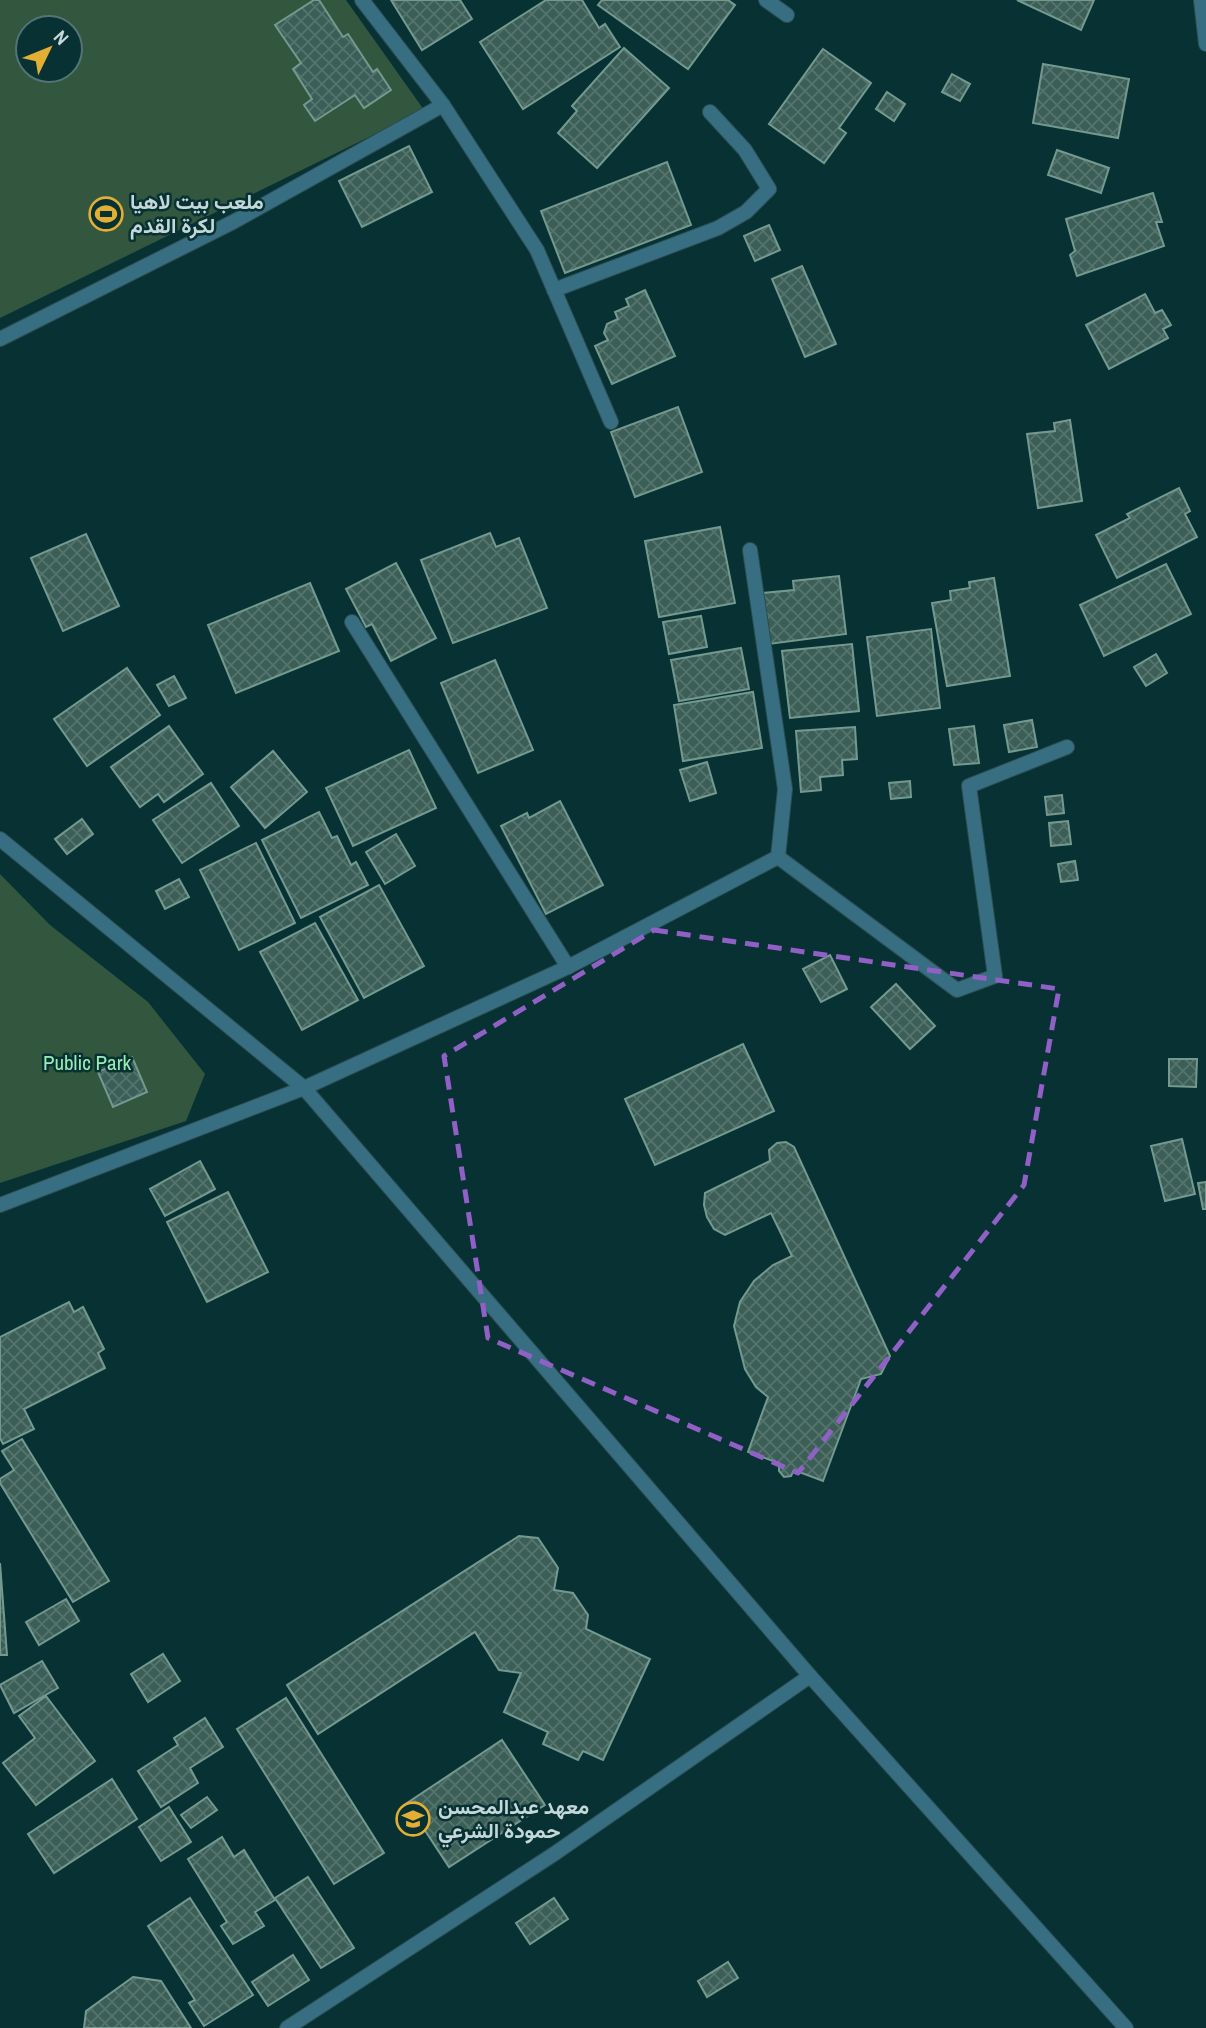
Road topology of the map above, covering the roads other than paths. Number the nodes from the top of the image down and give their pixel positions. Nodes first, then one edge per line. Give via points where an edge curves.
1 (362, 0) edge
2 (766, 0) edge
3 (1201, 0) edge
4 (787, 15) dead end
5 (1206, 44) edge
6 (443, 105) junction
7 (710, 112) dead end
8 (554, 290) junction
9 (0, 339) edge
10 (611, 422) dead end
11 (750, 550) dead end
12 (352, 622) dead end
13 (1067, 747) dead end
14 (0, 839) edge
15 (778, 857) junction
16 (568, 967) junction
17 (303, 1088) junction
18 (0, 1205) edge
19 (810, 1676) junction
20 (287, 2028) edge
21 (1126, 2028) edge

1 - 6 street
2 - 4 street
3 - 5 street
6 - 8 street via 537,250
6 - 9 street via 233,222
7 - 8 street via 745,150 769,189 746,212 718,229
8 - 10 street
11 - 15 street via 785,789
12 - 16 street
13 - 15 street via 970,786 995,976 957,990
14 - 17 street
15 - 16 street
16 - 17 street
17 - 18 street
17 - 19 street
19 - 20 street via 554,1854
19 - 21 street

